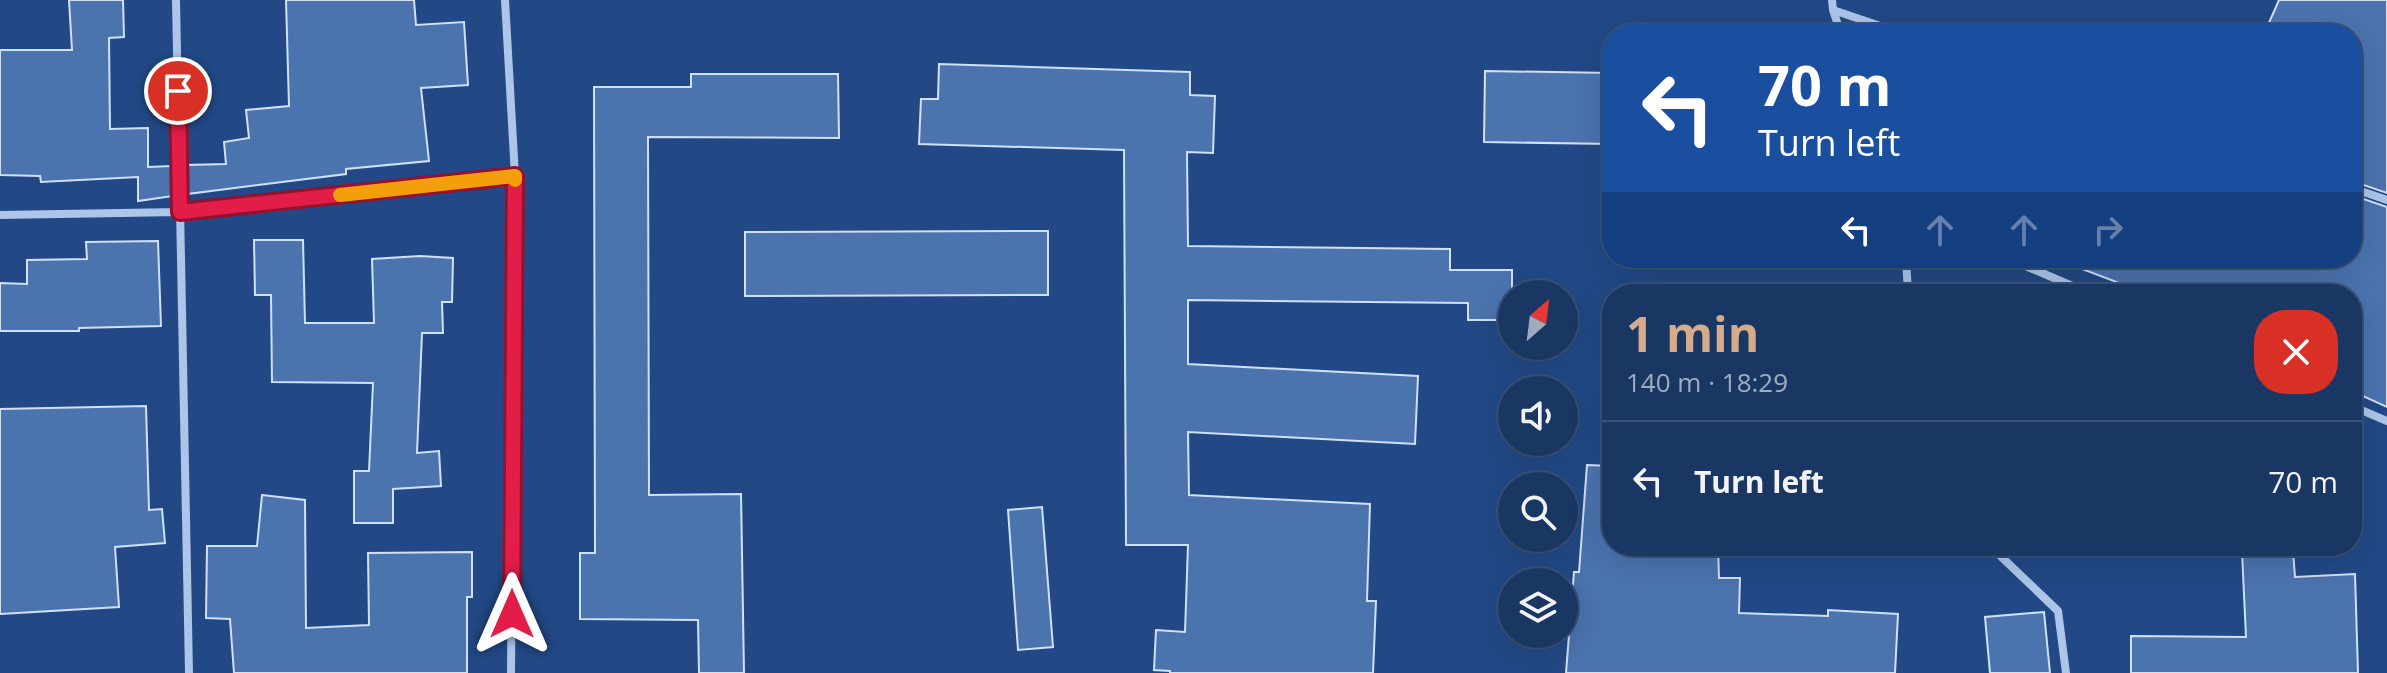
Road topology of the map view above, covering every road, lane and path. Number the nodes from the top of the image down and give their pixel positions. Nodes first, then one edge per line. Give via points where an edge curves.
1 (176, 0) edge
2 (505, 0) edge
3 (1832, 5) edge
4 (1879, 24) edge
5 (515, 176) junction
6 (2362, 191) edge
7 (2387, 200) edge
8 (180, 212) junction
9 (0, 215) edge
10 (2030, 268) edge
11 (2068, 284) edge
12 (2362, 410) edge
13 (2387, 421) edge
14 (2000, 556) edge
15 (189, 673) edge
16 (511, 673) edge
17 (2066, 673) edge

1 - 8 street
2 - 5 street
3 - 4 street
5 - 8 street
5 - 16 street
6 - 7 street
8 - 9 street
8 - 15 street
10 - 11 street
12 - 13 street
14 - 17 street via 2058,611

